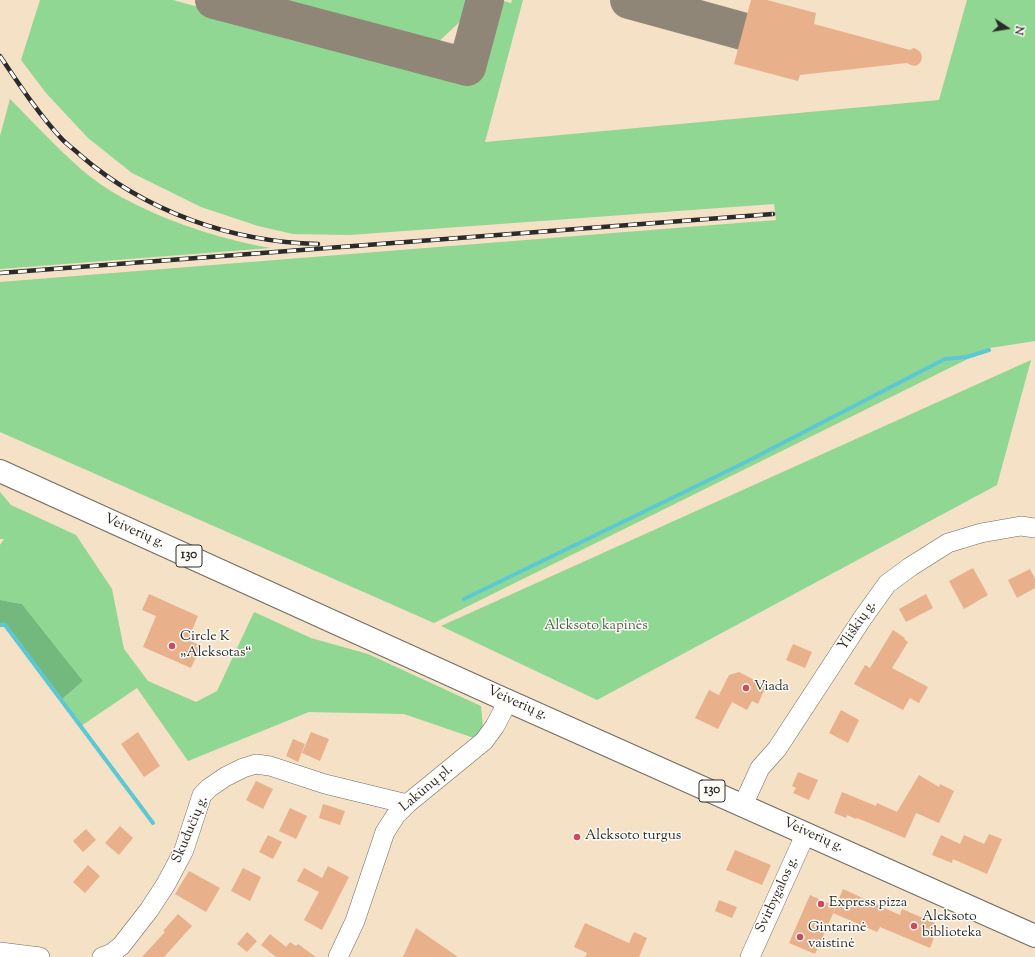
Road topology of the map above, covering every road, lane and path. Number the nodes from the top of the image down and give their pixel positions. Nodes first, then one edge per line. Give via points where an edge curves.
1 (0, 471) edge
2 (1035, 528) edge
3 (508, 701) junction
4 (407, 804) junction
5 (742, 805) junction
6 (806, 833) junction
7 (1035, 936) edge
8 (0, 952) edge
9 (40, 957) edge
10 (102, 957) edge
11 (338, 957) edge
12 (750, 957) edge

1 - 3 main road, Veiverių g. / 130
2 - 5 street, Yliškių g. via 1021,526 1001,529 948,542 887,584 777,749 760,768
3 - 4 street, Lakūnų pl. via 484,741
3 - 5 main road, Veiverių g. / 130
4 - 10 street, Skudučių g. via 325,784 270,766 256,764 225,777 202,795 184,850 149,910 121,946
4 - 11 street, Lakūnų pl. via 385,832 355,921
5 - 6 main road, Veiverių g. / 130
6 - 7 main road, Veiverių g. / 130
6 - 12 street, Svirbygalos g.
8 - 9 street

